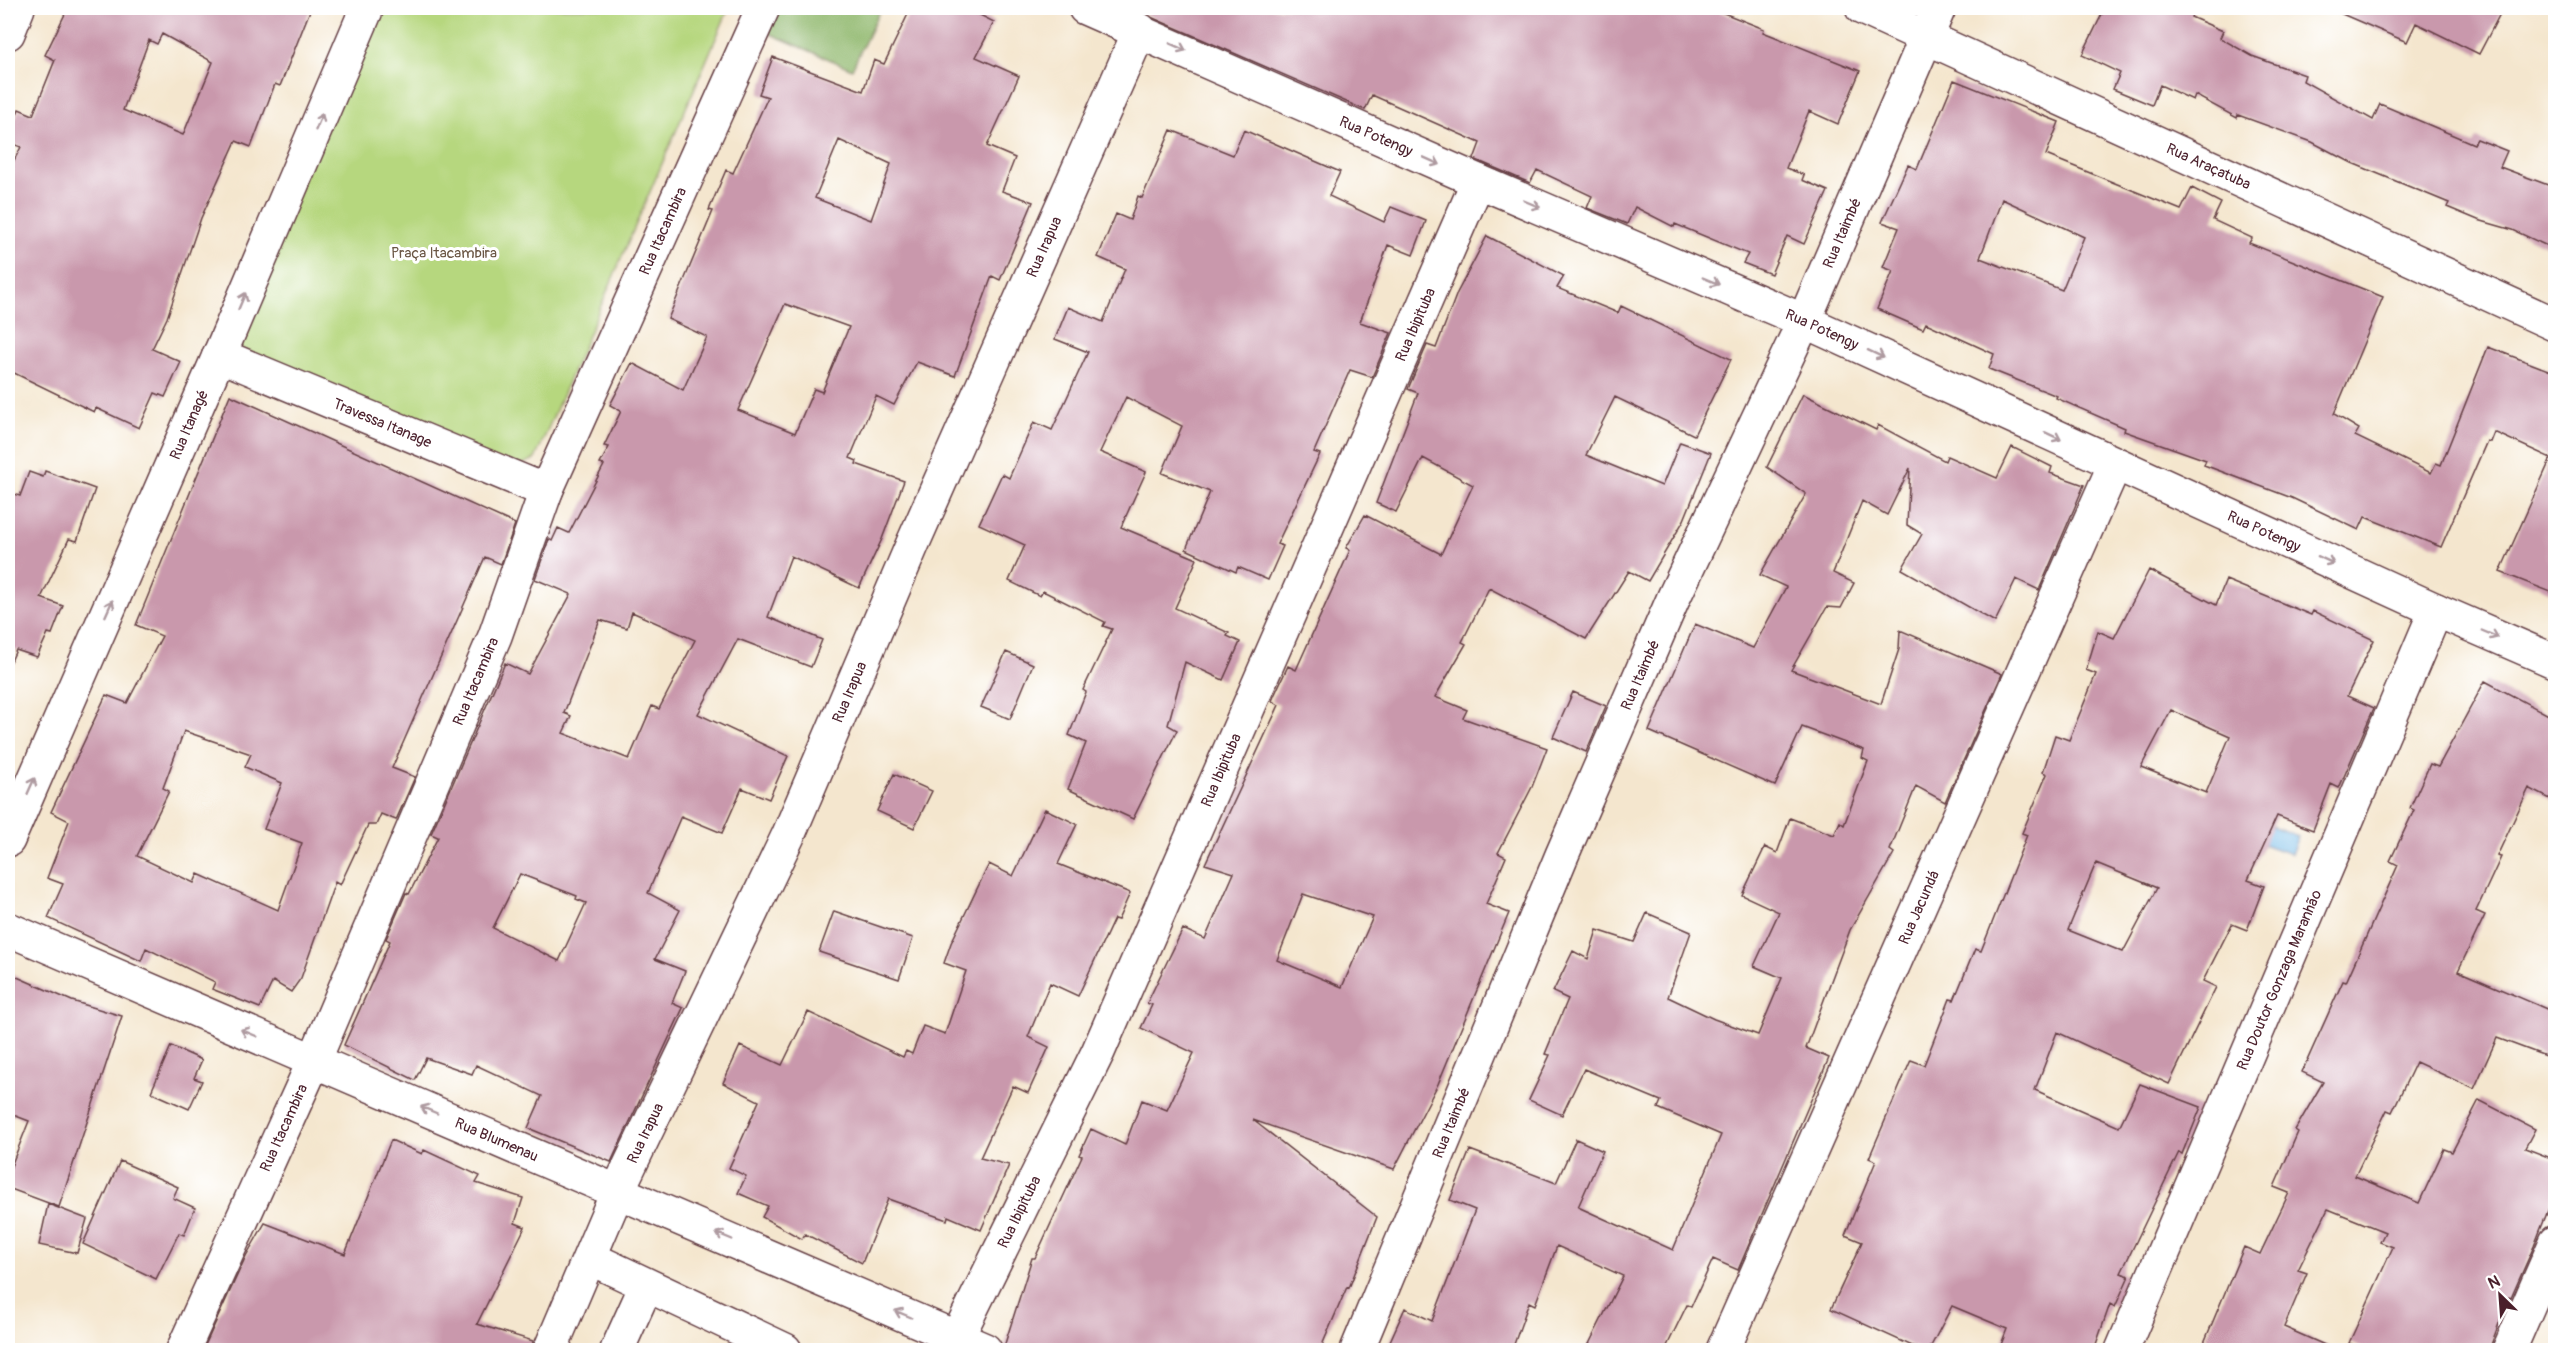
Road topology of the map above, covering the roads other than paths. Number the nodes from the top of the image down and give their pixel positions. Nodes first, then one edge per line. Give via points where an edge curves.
1 (18, 8) edge
2 (367, 8) edge
3 (764, 8) edge
4 (1085, 8) edge
5 (1862, 8) edge
6 (1933, 22) edge
7 (1140, 30) junction
8 (8, 33) edge
9 (1478, 181) junction
10 (1804, 321) junction
11 (2556, 325) edge
12 (219, 355) junction
13 (2115, 464) junction
14 (546, 491) junction
15 (2436, 610) junction
16 (2556, 662) edge
17 (8, 840) edge
18 (8, 929) edge
19 (314, 1061) junction
20 (618, 1190) junction
21 (2556, 1242) edge
22 (590, 1258) junction
23 (645, 1286) junction
24 (964, 1346) edge
25 (183, 1350) edge
26 (550, 1350) edge
27 (617, 1350) edge
28 (785, 1350) edge
29 (1357, 1350) edge
30 (1723, 1350) edge
31 (2122, 1350) edge
32 (2509, 1350) edge

1 - 8 street
12 -> 2 street, Rua Itanagé
3 - 14 street, Rua Itacambira
4 - 7 street, Rua Potengy
5 - 6 street, Rua Araçatuba
6 - 10 street, Rua Itaimbé
6 - 11 street, Rua Araçatuba
7 -> 9 street, Rua Potengy
7 - 20 street, Rua Irapua via 788,836
9 -> 10 street, Rua Potengy
9 - 24 street, Rua Ibipituba via 1098,1052
10 -> 13 street, Rua Potengy
10 - 29 street, Rua Itaimbé via 1674,597 1562,855
12 - 14 street, Travessa Itanage
17 -> 12 street, Rua Itanagé
13 -> 15 street, Rua Potengy
13 - 30 street, Rua Jacundá
14 - 19 street, Rua Itacambira via 495,636
15 -> 16 street, Rua Potengy
15 - 31 street, Rua Doutor Gonzaga Maranhão
19 -> 18 street, Rua Blumenau
20 -> 19 street, Rua Blumenau
19 - 25 street, Rua Itacambira
20 - 22 street, Rua Irapua
24 -> 20 street, Rua Blumenau
21 - 32 street
22 - 23 street
22 - 26 street, Rua Irapua
23 - 27 street
23 - 28 street

